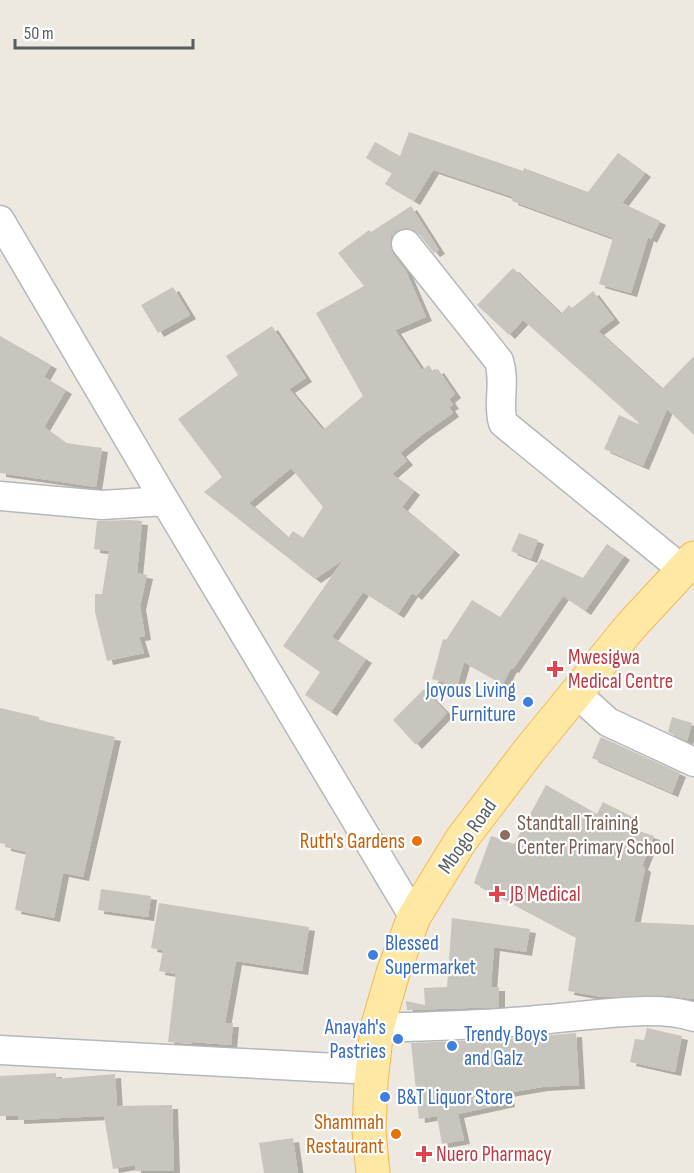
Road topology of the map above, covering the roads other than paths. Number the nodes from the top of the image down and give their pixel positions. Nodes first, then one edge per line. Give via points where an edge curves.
1 (2, 226) edge
2 (406, 244) dead end
3 (0, 496) edge
4 (165, 501) junction
5 (688, 564) edge
6 (576, 693) junction
7 (694, 762) edge
8 (414, 917) junction
9 (694, 1017) edge
10 (377, 1028) junction
11 (0, 1050) edge
12 (373, 1070) junction
13 (373, 1173) edge

1 - 4 street
2 - 5 street via 499,361 501,415 509,430
3 - 4 street via 102,505
4 - 8 street
5 - 6 main road, Mbogo Road
6 - 7 street via 608,722
6 - 8 main road, Mbogo Road via 461,840
8 - 10 main road, Mbogo Road
9 - 10 street via 680,1012 618,1013
10 - 12 main road, Mbogo Road
11 - 12 street
12 - 13 main road, Mbogo Road via 369,1131

